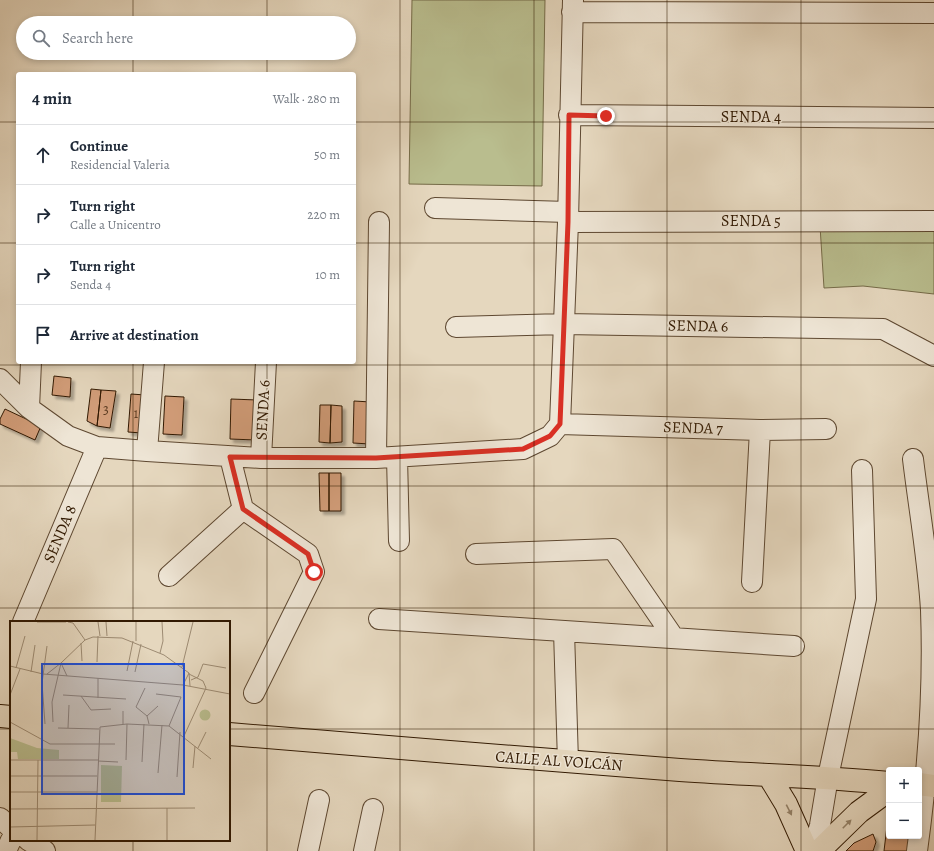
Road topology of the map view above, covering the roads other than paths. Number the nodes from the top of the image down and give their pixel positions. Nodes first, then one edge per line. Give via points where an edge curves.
1 (573, 6) edge
2 (934, 13) edge
3 (569, 115) junction
4 (934, 118) edge
5 (435, 208) dead end
6 (568, 217) junction
7 (934, 221) edge
8 (379, 222) dead end
9 (564, 324) junction
10 (456, 327) dead end
11 (934, 356) edge
12 (31, 364) edge
13 (154, 364) edge
14 (266, 364) edge
15 (0, 380) edge
16 (29, 408) junction
17 (560, 424) junction
18 (826, 428) dead end
19 (760, 430) junction
20 (97, 447) junction
21 (147, 451) junction
22 (230, 457) junction
23 (398, 457) junction
24 (261, 458) junction
25 (376, 458) junction
26 (913, 459) dead end
27 (862, 470) dead end
28 (243, 509) junction
29 (399, 541) dead end
30 (476, 554) dead end
31 (169, 576) dead end
32 (752, 582) dead end
33 (379, 619) dead end
34 (933, 619) edge
35 (24, 621) edge
36 (564, 631) junction
37 (674, 638) junction
38 (794, 646) dead end
39 (254, 693) dead end
40 (230, 734) edge
41 (568, 762) junction
42 (769, 776) junction
43 (828, 777) junction
44 (886, 783) edge
45 (926, 785) edge
46 (886, 792) edge
47 (319, 800) dead end
48 (373, 809) dead end
49 (0, 818) edge
50 (10, 827) edge
51 (11, 841) edge
52 (30, 841) edge
53 (6, 851) edge
54 (45, 851) edge
55 (308, 851) edge
56 (364, 851) edge
57 (807, 851) edge
58 (813, 851) edge
59 (819, 851) edge
60 (917, 851) edge

1 - 2 street
1 - 3 street
3 - 4 street, SENDA 4
3 - 6 street
5 - 6 street, SENDA 5
6 - 7 street, SENDA 5
6 - 9 street
8 - 25 street
9 - 10 street, SENDA 6
9 - 11 street, SENDA 6 via 883,329
9 - 17 street
12 - 16 street
13 - 21 street
14 - 24 street, SENDA 6
15 - 16 street
16 - 20 street via 68,436
17 - 19 street, SENDA 7
17 - 23 street via 550,436 523,449
18 - 19 street, SENDA 7
19 - 32 street
20 - 21 street
20 - 35 street, SENDA 8
21 - 22 street
22 - 24 street
22 - 28 street
23 - 25 street
23 - 29 street
24 - 25 street
26 - 34 street
27 - 43 street via 866,599
28 - 31 street
28 - 39 street via 308,554 314,572
30 - 37 street via 613,549
33 - 36 street
34 - 45 street via 931,729
36 - 37 street
36 - 41 street
37 - 38 street
40 - 41 main road, CALLE AL VOLCÁN
41 - 42 main road, CALLE AL VOLCÁN
42 - 43 main road, CALLE AL VOLCÁN
42 -> 57 main road via 786,804
43 - 44 main road, CALLE AL VOLCÁN
43 - 58 street
45 - 60 street
59 -> 46 main road via 859,812
47 - 55 street
48 - 56 street
49 - 50 street
51 - 53 street
52 - 54 street

